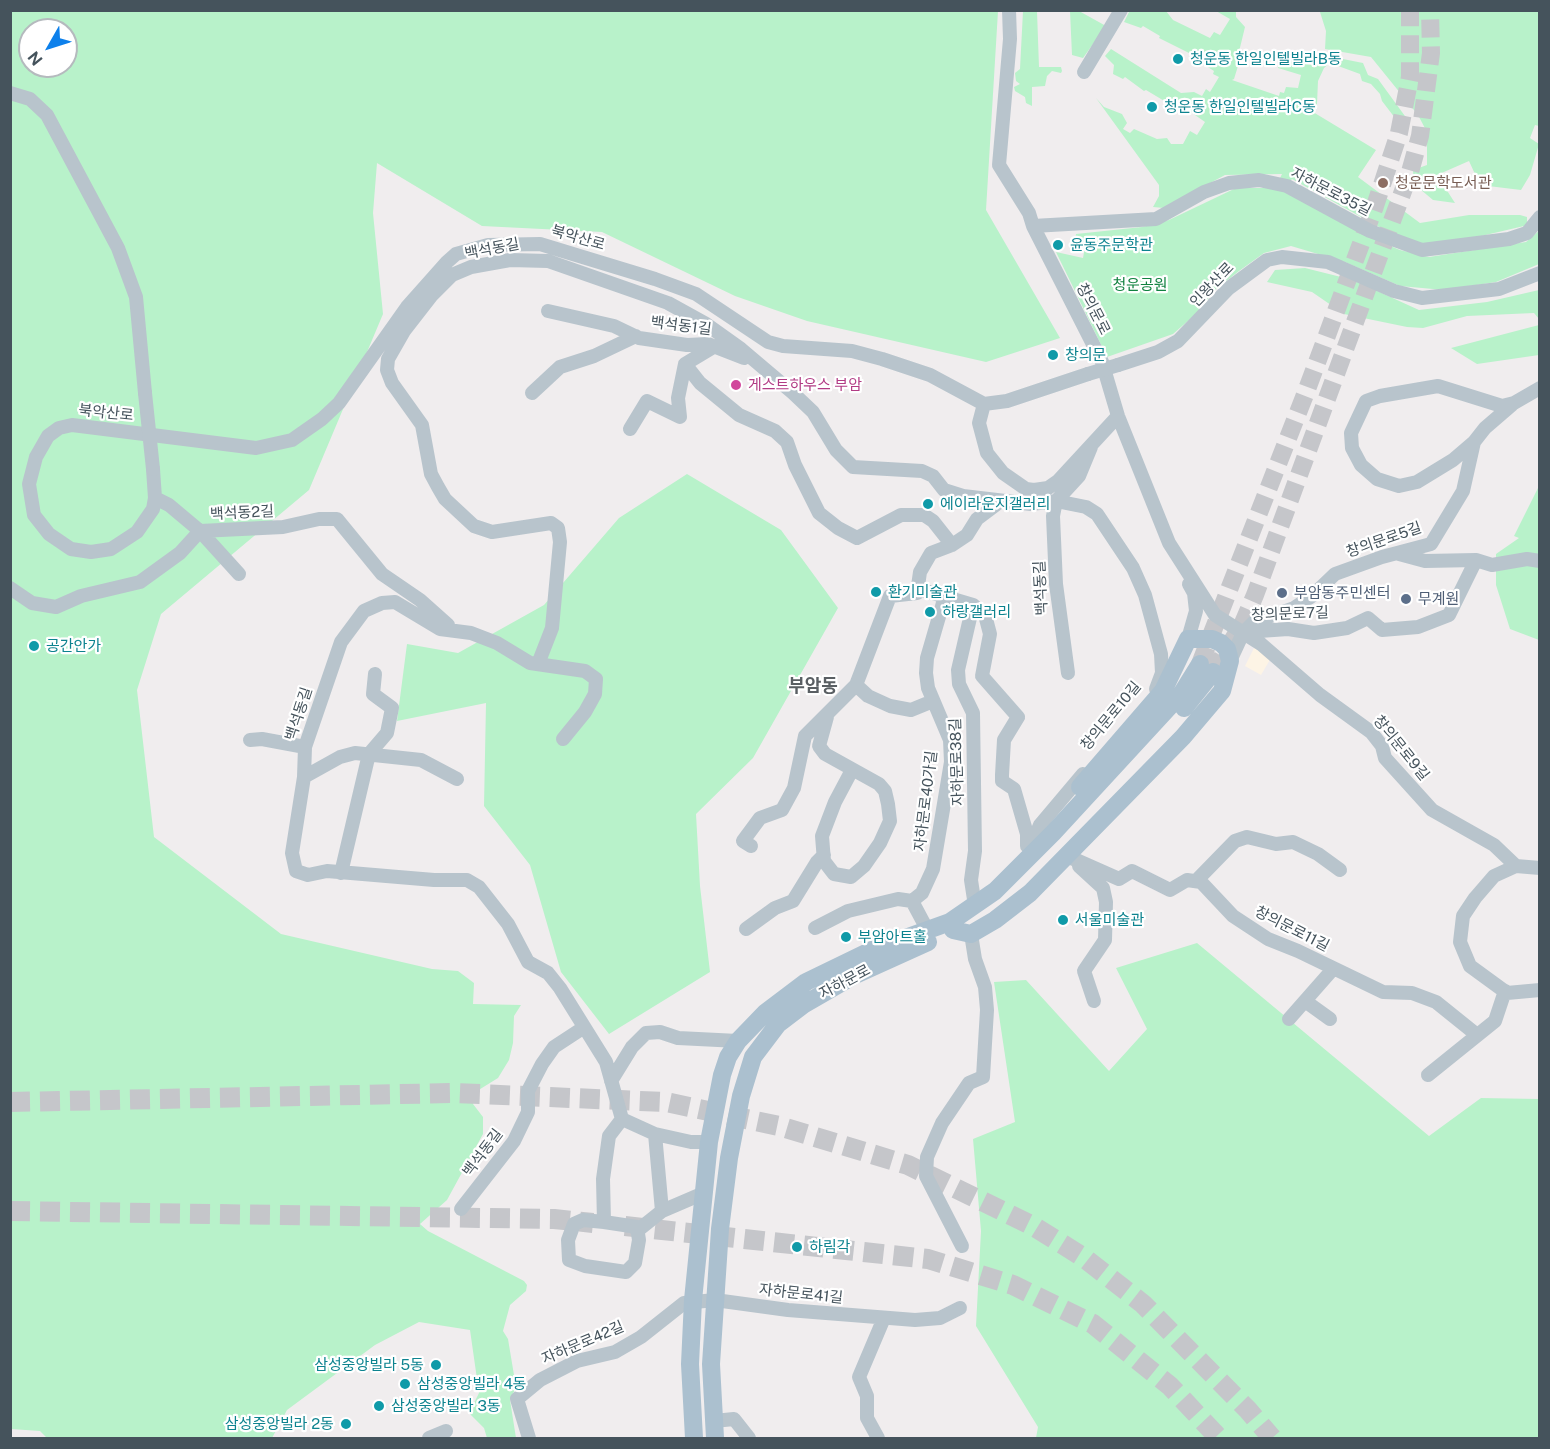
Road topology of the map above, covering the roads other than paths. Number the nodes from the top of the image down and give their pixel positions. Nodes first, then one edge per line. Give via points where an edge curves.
1 (1009, 10) edge
2 (1121, 10) edge
3 (1084, 72) dead end
4 (10, 93) edge
5 (1539, 217) edge
6 (1033, 226) junction
7 (1539, 273) edge
8 (548, 311) dead end
9 (636, 336) junction
10 (716, 346) junction
11 (755, 362) junction
12 (685, 364) junction
13 (1539, 388) edge
14 (532, 393) dead end
15 (1514, 403) junction
16 (984, 404) junction
17 (1118, 416) junction
18 (630, 429) dead end
19 (1474, 442) junction
20 (1091, 447) junction
21 (156, 498) junction
22 (1001, 501) junction
23 (1056, 501) junction
24 (200, 531) junction
25 (952, 545) junction
26 (1399, 554) junction
27 (1476, 560) junction
28 (1539, 561) edge
29 (1189, 573) junction
30 (239, 574) dead end
31 (10, 588) edge
32 (919, 589) junction
33 (945, 596) junction
34 (973, 605) junction
35 (456, 633) junction
36 (1243, 633) junction
37 (1188, 639) junction
38 (1230, 661) junction
39 (538, 664) junction
40 (1068, 673) dead end
41 (375, 674) dead end
42 (856, 685) junction
43 (933, 701) junction
44 (833, 705) junction
45 (563, 739) dead end
46 (250, 740) dead end
47 (305, 747) junction
48 (369, 754) junction
49 (852, 770) junction
50 (304, 777) junction
51 (457, 779) dead end
52 (1031, 842) junction
53 (751, 846) dead end
54 (824, 855) junction
55 (1069, 858) junction
56 (1516, 866) junction
57 (1539, 868) edge
58 (1340, 870) dead end
59 (341, 873) junction
60 (1196, 881) junction
61 (995, 891) junction
62 (912, 901) junction
63 (975, 906) junction
64 (815, 928) dead end
65 (746, 929) dead end
66 (953, 930) junction
67 (928, 931) junction
68 (971, 934) junction
69 (1333, 969) junction
70 (1539, 990) edge
71 (1505, 991) junction
72 (1094, 1001) dead end
73 (1305, 1001) junction
74 (1289, 1019) dead end
75 (1330, 1019) dead end
76 (583, 1028) junction
77 (1477, 1035) junction
78 (738, 1041) junction
79 (1428, 1075) dead end
80 (611, 1082) junction
81 (622, 1119) junction
82 (655, 1134) junction
83 (709, 1142) junction
84 (704, 1193) junction
85 (461, 1209) dead end
86 (662, 1211) junction
87 (604, 1222) junction
88 (637, 1231) junction
89 (962, 1246) dead end
90 (693, 1300) junction
91 (714, 1300) junction
92 (960, 1308) dead end
93 (884, 1318) junction
94 (714, 1430) edge
95 (446, 1431) dead end
96 (429, 1438) edge
97 (529, 1438) edge
98 (694, 1438) edge
99 (749, 1438) edge
100 (878, 1438) edge

1 - 6 street, 창의문로 via 999,165 1019,193
2 - 3 street
4 - 21 street, 북악산로, bridge via 30,99 47,115 118,248 136,297
5 - 6 street, 자하문로35길 via 1527,232 1509,239 1422,250 1370,231 1287,186 1259,180 1229,183 1204,192 1156,219
6 - 17 street, 창의문로 via 1102,362
7 - 16 street, 인왕산로, bridge via 1499,289 1422,298 1394,291 1328,262 1303,257 1275,258 1256,265 1178,341 1158,352 1007,402
8 - 9 street, 백석동1길 via 614,326
9 - 10 street, 백석동1길
9 - 14 street, 백석동1길 via 560,367
10 - 11 street, 백석동1길
10 - 12 street
11 - 22 street, 백석동길 via 813,412 836,450 853,466 922,471 933,476 944,490
11 - 39 street, 백석동길 via 706,324 668,303 534,259 471,267 452,275 404,332 388,359 387,370 422,425 432,474 445,499 474,526 492,532 551,523 558,528 552,628
12 - 18 street via 678,398 680,417 647,401
12 - 25 street via 700,383 739,414 775,431 787,442 819,513 838,528 856,538 901,515 924,515
13 - 15 street
15 - 19 street
15 - 19 street via 1502,406 1438,386 1380,396 1366,401 1351,433 1352,448 1361,465 1377,479 1399,486 1417,482
16 - 20 street via 979,423 987,453 1003,473 1026,489 1048,488
16 - 21 street, 북악산로 via 930,375 882,359 852,351 768,342 696,294 655,279 540,244 488,245 456,254 447,262 407,307 339,403 292,440 256,448 72,424 48,436 31,470 34,515 42,528 63,545 80,552 102,551 128,539 146,522
17 - 20 street
17 - 29 street, 창의문로 via 1169,543
19 - 26 street, 창의문로5길 via 1463,491 1443,529 1431,544
20 - 23 street via 1079,476
21 - 24 street
22 - 23 street, 백석동길
22 - 25 street
23 - 40 street, 백석동길 via 1056,584
23 - 52 street, 창의문로10길 via 1086,507 1097,514 1133,568 1145,595 1161,654 1162,673 1154,692 1040,825
24 - 30 street
24 - 31 street, 백석동2길 via 180,553 140,582 81,596 56,607 32,603
24 - 35 street, 백석동2길 via 283,527 337,519 382,574 420,600
25 - 32 street via 931,552 920,572
26 - 27 street via 1425,561
26 - 36 street, 창의문로5길 via 1335,574 1294,608 1254,622
27 - 28 street via 1492,565 1527,559
27 - 36 street, 창의문로7길 via 1449,615 1418,627 1382,630 1368,618 1347,628 1314,633 1288,629
29 - 36 street, 창의문로 via 1215,615
29 - 37 street via 1196,611
32 - 33 street
32 - 42 street via 917,593 890,596
33 - 34 street
33 - 43 street, 자하문로40가길 via 927,658 926,673
34 - 52 street via 985,615 990,634 982,676 1018,717 1004,740 1002,781 1014,789
34 - 63 street, 자하문로38길 via 958,670 959,684 973,713 975,851 971,880
35 - 39 street, 백석동길 via 471,633
35 - 47 street, 백석동길 via 440,629 395,602 364,611 341,642
36 - 38 street
36 - 56 street, 창의문로9길 via 1371,732 1382,746 1385,758 1432,810 1494,845
37 - 38 main road via 1221,643
37 - 52 main road via 1163,691
38 - 55 main road via 1222,691 1212,705
39 - 45 street, 백석동길 via 585,671 596,679 595,694
41 - 48 street via 373,694 392,708 387,733
42 - 43 street via 868,696 890,706 911,710
42 - 44 street
43 - 62 street, 자하문로40가길 via 950,740 951,762 933,870 922,893
44 - 49 street via 819,746
44 - 53 street via 805,736 800,770 782,810 760,818 743,841
46 - 47 street
47 - 50 street, 백석동길
48 - 50 street via 340,757
48 - 51 street via 421,760
48 - 59 street
49 - 54 street via 826,822 822,837
49 - 54 street via 879,784 885,792 890,821 864,866 851,877 834,874
50 - 59 street, 백석동길 via 292,853 296,871 308,875
52 - 61 main road via 1001,875
54 - 65 street via 793,901 774,908
55 - 60 street via 1119,879 1132,871 1170,890 1187,880
55 - 68 main road via 1030,893
55 - 72 street via 1103,888 1106,902 1105,940 1084,971
56 - 57 street
56 - 71 street via 1494,876 1475,898 1464,916 1461,942 1470,966
58 - 60 street via 1293,842 1276,844 1247,837 1235,841
59 - 76 street, 백석동길 via 467,880 479,887 508,924 528,962 548,973
60 - 69 street, 창의문로11길 via 1233,916 1268,939
61 - 63 main road, 자하문로
61 - 66 main road, 자하문로 via 1207,668 1178,714 1044,858 990,905
62 - 64 street via 867,904
62 - 67 street
63 - 67 main road, 자하문로
66 - 68 main road
66 - 91 main road, 자하문로 via 855,975 803,1005 778,1024 753,1057 729,1158
67 - 78 main road, 자하문로 via 872,950 806,982
68 - 89 street via 985,987 983,1077 969,1083 942,1123 927,1156 926,1176
69 - 73 street
69 - 77 street, 창의문로11길 via 1383,992 1412,993 1436,1002
70 - 71 street
71 - 77 street via 1495,1021
73 - 74 street
73 - 75 street
76 - 80 street, 백석동길 via 606,1062
76 - 85 street, 백석동길 via 554,1047 542,1064 528,1091 528,1112 514,1141
77 - 79 street
78 - 80 street via 646,1033 632,1047
78 - 83 main road, 자하문로 via 722,1075
80 - 81 street, 백석동길
81 - 82 street
81 - 87 street via 609,1136 603,1179
82 - 83 street
82 - 86 street
83 - 84 main road, 자하문로
84 - 86 street
84 - 90 main road, 자하문로
86 - 88 street
87 - 88 street via 637,1227
87 - 88 street via 583,1220 574,1224 567,1240 569,1260 626,1272 635,1263
90 - 91 street, 자하문로41길
90 - 97 street, 자하문로42길 via 673,1309 615,1352 577,1361 540,1380 517,1399
90 - 98 main road, 자하문로 via 690,1364
91 - 93 street, 자하문로41길
91 - 94 main road, 자하문로
92 - 93 street, 자하문로41길 via 940,1317
93 - 100 street via 859,1377 867,1396 867,1418
94 - 99 street, 자하문로 via 734,1419
95 - 96 street

